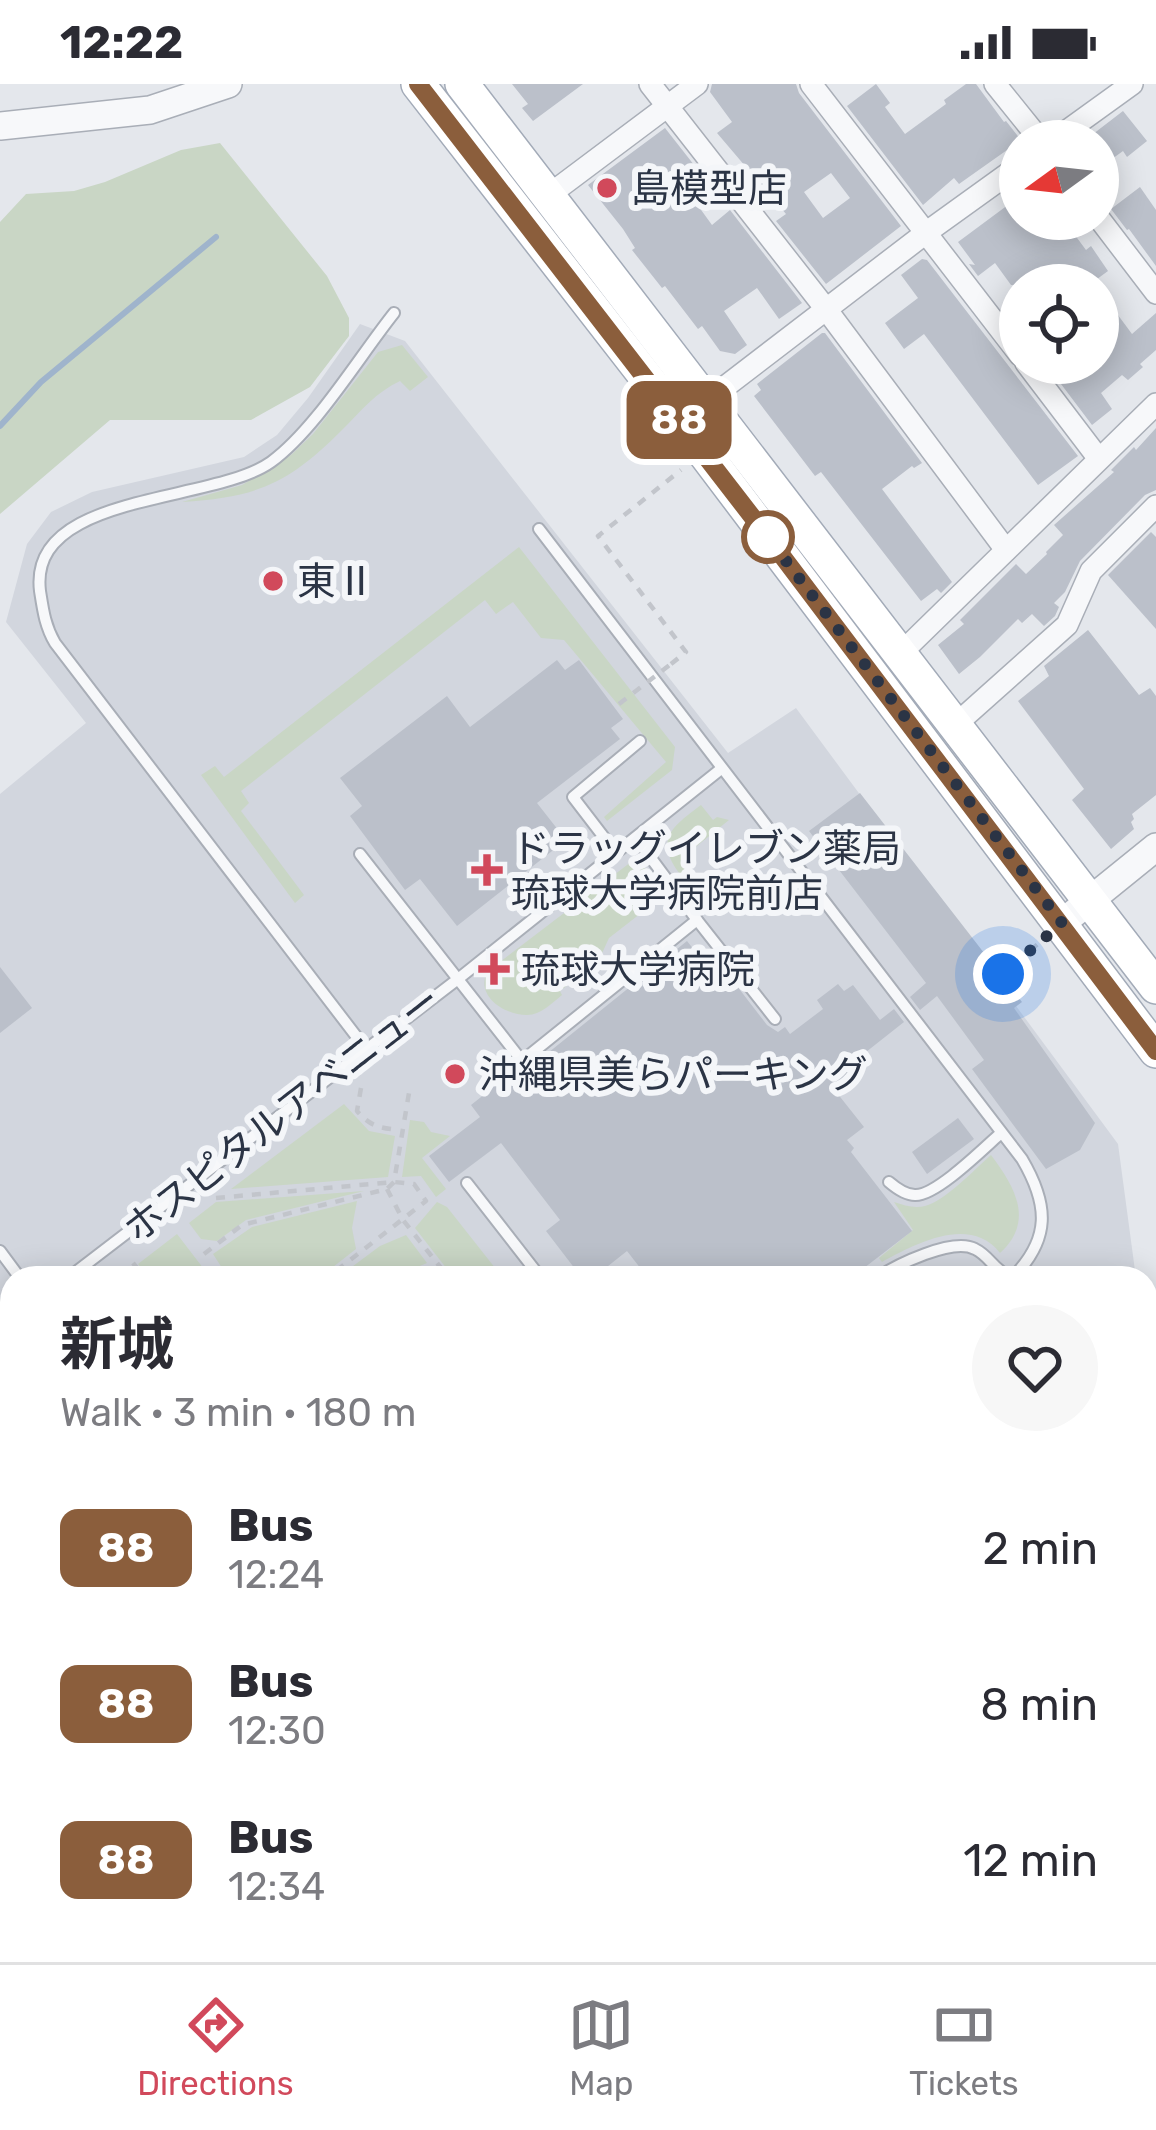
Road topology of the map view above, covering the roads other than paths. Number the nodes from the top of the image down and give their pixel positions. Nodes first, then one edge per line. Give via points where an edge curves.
1 (228, 84) edge
2 (418, 84) edge
3 (462, 84) edge
4 (650, 84) edge
5 (697, 84) edge
6 (811, 84) edge
7 (995, 84) edge
8 (1132, 84) edge
9 (667, 106) junction
10 (1024, 120) edge
11 (1082, 120) edge
12 (0, 126) edge
13 (999, 180) edge
14 (549, 195) junction
15 (926, 232) junction
16 (1116, 240) edge
17 (1156, 293) edge
18 (826, 309) junction
19 (394, 313) dead end
20 (999, 328) edge
21 (1042, 384) edge
22 (707, 400) junction
23 (1156, 404) edge
24 (681, 422) junction
25 (1099, 459) junction
26 (1152, 517) edge
27 (538, 529) dead end
28 (1006, 550) junction
29 (900, 654) junction
30 (954, 726) junction
31 (640, 741) dead end
32 (721, 769) junction
33 (636, 838) junction
34 (1156, 847) edge
35 (616, 853) junction
36 (360, 854) dead end
37 (1090, 902) junction
38 (697, 920) junction
39 (1062, 923) junction
40 (458, 979) junction
41 (1156, 987) edge
42 (775, 1018) dead end
43 (366, 1049) junction
44 (1156, 1051) edge
45 (1001, 1133) junction
46 (889, 1182) dead end
47 (467, 1183) dead end
48 (84, 1266) edge
49 (533, 1266) edge
50 (895, 1266) edge
51 (993, 1266) edge
52 (1024, 1266) edge

1 - 12 street via 150,110
2 - 24 main road
3 - 14 main road
4 - 9 street
5 - 9 street
6 - 15 street
7 - 10 street
8 - 11 street
9 - 14 street
9 - 18 street
13 - 15 street
14 - 22 main road
15 - 18 street
15 - 20 street
16 - 17 street
18 - 22 street
18 - 28 street
19 - 43 lane via 273,460 237,479 78,524 46,552 38,574 55,643
21 - 25 street
22 - 24 street
22 - 29 main road
23 - 25 street
24 - 39 main road
25 - 28 street
26 - 30 street via 1091,571 1067,625
27 - 32 lane
28 - 29 street
29 - 30 main road
30 - 37 main road
31 - 35 lane via 573,797
32 - 33 lane, ホスピタルアベニュー
32 - 45 lane
33 - 35 lane, ホスピタルアベニュー
33 - 38 lane
34 - 37 street
35 - 40 lane, ホスピタルアベニュー
36 - 40 lane
37 - 39 street
37 - 41 main road
38 - 40 lane via 522,1060
38 - 42 lane
39 - 44 main road
40 - 43 lane, ホスピタルアベニュー
43 - 48 lane, ホスピタルアベニュー
45 - 46 lane via 932,1190 915,1196
45 - 52 lane via 1041,1201 1039,1240
47 - 49 lane
50 - 51 lane via 958,1245 973,1247

